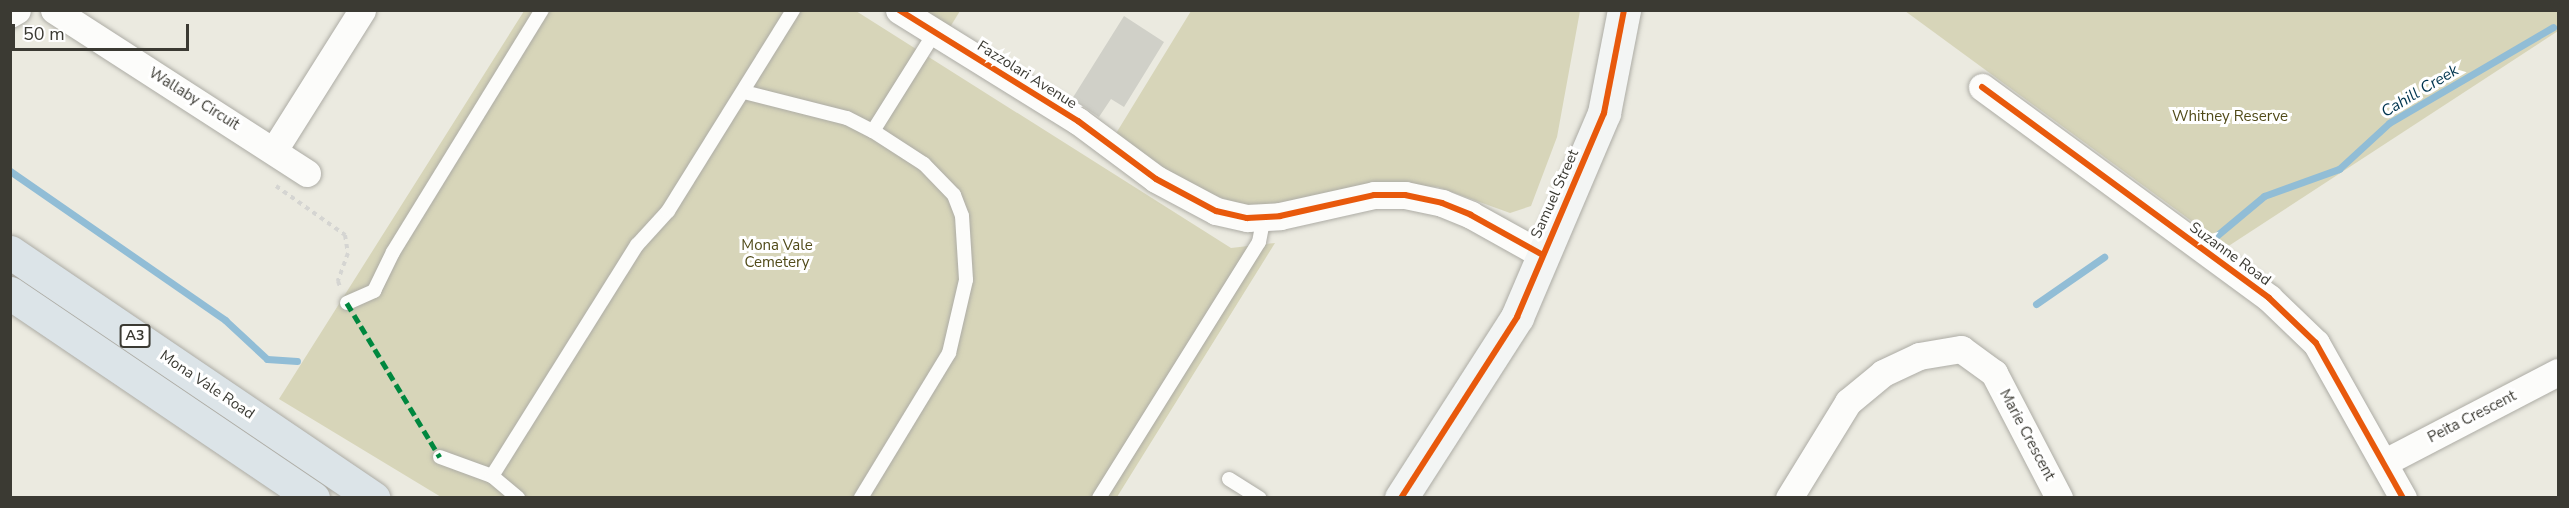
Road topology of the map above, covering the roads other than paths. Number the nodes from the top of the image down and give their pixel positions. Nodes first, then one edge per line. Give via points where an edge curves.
1 (17, 10) edge
2 (54, 10) edge
3 (362, 10) edge
4 (542, 10) edge
5 (793, 10) edge
6 (900, 10) edge
7 (1624, 10) edge
8 (10, 14) edge
9 (935, 32) junction
10 (1982, 87) dead end
11 (744, 92) junction
12 (873, 130) junction
13 (278, 153) junction
14 (307, 173) dead end
15 (1264, 217) junction
16 (10, 252) edge
17 (1541, 254) junction
18 (10, 293) edge
19 (347, 303) road end
20 (2559, 372) edge
21 (440, 457) dead end
22 (2385, 462) junction
23 (492, 476) junction
24 (1229, 479) dead end
25 (313, 498) edge
26 (374, 498) edge
27 (518, 498) edge
28 (861, 498) edge
29 (1099, 498) edge
30 (1259, 498) edge
31 (1401, 498) edge
32 (1789, 498) edge
33 (2059, 498) edge
34 (2403, 498) edge

1 - 8 street
2 - 13 street, Wallaby Circuit
3 - 13 street
4 - 19 lane via 393,252 374,291
5 - 11 lane
6 - 9 street, Fazzolari Avenue
7 - 17 street, Samuel Street via 1604,113
9 - 12 lane
9 - 15 street, Fazzolari Avenue via 1078,121 1191,201 1216,211
10 - 22 street, Suzanne Road via 2269,298 2316,343
11 - 12 lane via 848,118
11 - 23 lane via 668,211 637,245
12 - 28 lane via 924,164 954,195 962,216 966,279 949,353
13 - 14 street, Wallaby Circuit
15 - 17 street, Fazzolari Avenue via 1374,195 1405,195 1442,202
15 - 29 lane via 1259,242
16 - 26 highway, Mona Vale Road / A3
17 - 31 street, Samuel Street via 1504,340
18 - 25 highway, A3
20 - 22 street, Peita Crescent
21 - 23 lane
22 - 34 street, Suzanne Road
23 - 27 lane
24 - 30 lane
32 - 33 street, Marie Crescent via 1848,402 1883,373 1919,356 1961,349 1994,373

